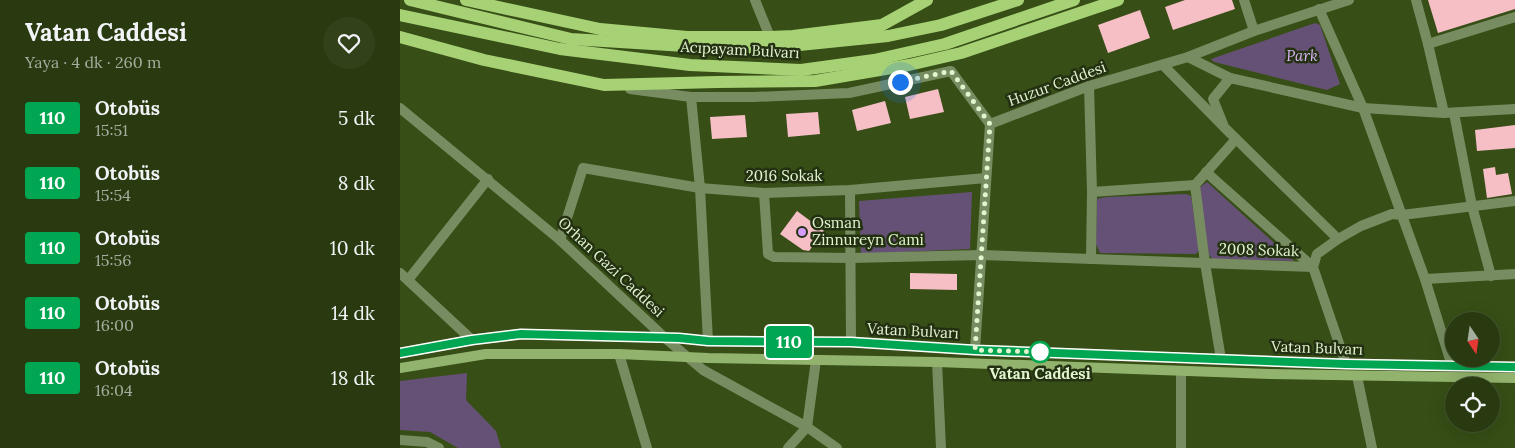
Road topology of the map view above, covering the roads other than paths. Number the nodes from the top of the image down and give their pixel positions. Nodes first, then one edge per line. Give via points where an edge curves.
1 (410, 0) edge
2 (466, 0) edge
3 (755, 0) edge
4 (927, 0) edge
5 (1018, 0) edge
6 (1074, 0) edge
7 (1118, 0) edge
8 (1244, 0) edge
9 (1349, 0) edge
10 (1416, 0) edge
11 (1319, 9) junction
12 (400, 15) edge
13 (1515, 17) edge
14 (1254, 31) junction
15 (400, 38) edge
16 (770, 38) junction
17 (1428, 44) junction
18 (1188, 57) junction
19 (1163, 65) junction
20 (1230, 78) junction
21 (604, 85) junction
22 (1089, 86) junction
23 (691, 97) junction
24 (1363, 108) junction
25 (1515, 109) edge
26 (401, 110) edge
27 (1449, 113) junction
28 (990, 124) junction
29 (1226, 129) junction
30 (1236, 139) junction
31 (1206, 172) junction
32 (986, 178) junction
33 (488, 179) junction
34 (1195, 185) junction
35 (700, 188) junction
36 (850, 190) junction
37 (1092, 192) junction
38 (764, 193) junction
39 (1515, 201) edge
40 (1472, 206) junction
41 (1402, 214) junction
42 (1338, 239) junction
43 (560, 240) junction
44 (982, 255) junction
45 (851, 258) junction
46 (1091, 259) junction
47 (1205, 263) junction
48 (1313, 267) junction
49 (1515, 274) edge
50 (404, 276) edge
51 (1491, 276) junction
52 (1425, 279) junction
53 (665, 338) junction
54 (472, 340) junction
55 (708, 341) junction
56 (851, 342) junction
57 (1445, 343) edge
58 (975, 350) junction
59 (400, 353) edge
60 (619, 354) junction
61 (687, 357) junction
62 (1220, 359) junction
63 (816, 360) junction
64 (937, 362) junction
65 (1346, 364) junction
66 (1445, 366) edge
67 (1500, 367) edge
68 (1515, 367) edge
69 (400, 368) edge
70 (1181, 371) junction
71 (1357, 376) junction
72 (1515, 378) edge
73 (807, 427) junction
74 (400, 440) edge
75 (439, 448) edge
76 (647, 448) edge
77 (788, 448) edge
78 (837, 448) edge
79 (941, 448) edge
80 (1181, 448) edge
81 (1372, 448) edge

1 - 5 main road, Acıpayam Bulvarı via 571,39 770,48 888,36 941,25
2 - 16 main road via 600,29 687,37
3 - 16 street
4 - 16 main road via 882,25
6 - 12 main road, Acıpayam Bulvarı via 945,44 874,60 801,70 690,65 560,49
7 - 21 main road via 961,53 815,81
8 - 14 street
9 - 11 street, Huzur Caddesi
10 - 17 street
11 - 14 street, Huzur Caddesi
11 - 24 street
13 - 17 street
14 - 18 street, Huzur Caddesi
15 - 21 main road via 484,60
17 - 27 street
18 - 19 street, Huzur Caddesi
18 - 20 street
19 - 22 street, Huzur Caddesi
19 - 29 street
20 - 24 street
20 - 29 street via 1213,99
21 - 23 street
22 - 28 street, Huzur Caddesi
22 - 37 street
23 - 28 street via 849,93 951,71
23 - 35 street
24 - 27 street
24 - 41 street
25 - 27 street
26 - 33 street, Orhan Gazi Caddesi
27 - 40 street
28 - 32 street
29 - 30 street
30 - 31 street
30 - 42 street
31 - 34 street
31 - 48 street
32 - 36 street, 2016 Sokak
32 - 44 street
33 - 43 street, Orhan Gazi Caddesi
33 - 50 street
34 - 37 street
34 - 47 street
35 - 38 street, 2016 Sokak
35 - 43 street, 2016 Sokak via 583,168
35 - 55 street
36 - 38 street, 2016 Sokak
36 - 45 street
37 - 46 street
38 - 45 street, 2008 Sokak via 768,254 774,257
39 - 40 street, 2008 Sokak
40 - 41 street, 2008 Sokak
40 - 51 street
41 - 42 street, 2008 Sokak via 1392,214 1361,226
41 - 52 street
42 - 48 street, 2008 Sokak via 1317,254
43 - 53 street, Orhan Gazi Caddesi
44 - 45 street, 2008 Sokak
44 - 46 street, 2008 Sokak
44 - 58 street
45 - 56 street
46 - 47 street, 2008 Sokak
47 - 48 street, 2008 Sokak
47 - 62 street
48 - 65 street
49 - 51 street
50 - 54 street
51 - 52 street
52 - 57 street
53 - 54 main road, Vatan Bulvarı via 521,334
53 - 55 main road, Vatan Bulvarı
53 - 61 street, Orhan Gazi Caddesi
54 - 59 main road, Vatan Bulvarı
55 - 56 main road, Vatan Bulvarı
56 - 58 main road, Vatan Bulvarı
58 - 62 main road, Vatan Bulvarı
60 - 61 main road, Vatan Bulvarı
60 - 69 main road, Vatan Bulvarı via 486,354
60 - 76 street
61 - 63 main road, Vatan Bulvarı
61 - 73 street, Orhan Gazi Caddesi via 703,370
62 - 65 main road, Vatan Bulvarı
63 - 64 main road, Vatan Bulvarı
63 - 73 street
64 - 70 main road, Vatan Bulvarı
64 - 79 street
65 - 66 main road, Vatan Bulvarı
67 - 68 main road, Vatan Bulvarı
70 - 71 main road, Vatan Bulvarı
70 - 80 street
71 - 72 main road, Vatan Bulvarı
71 - 81 street
73 - 77 street
73 - 78 street, Orhan Gazi Caddesi
74 - 75 street via 426,442

